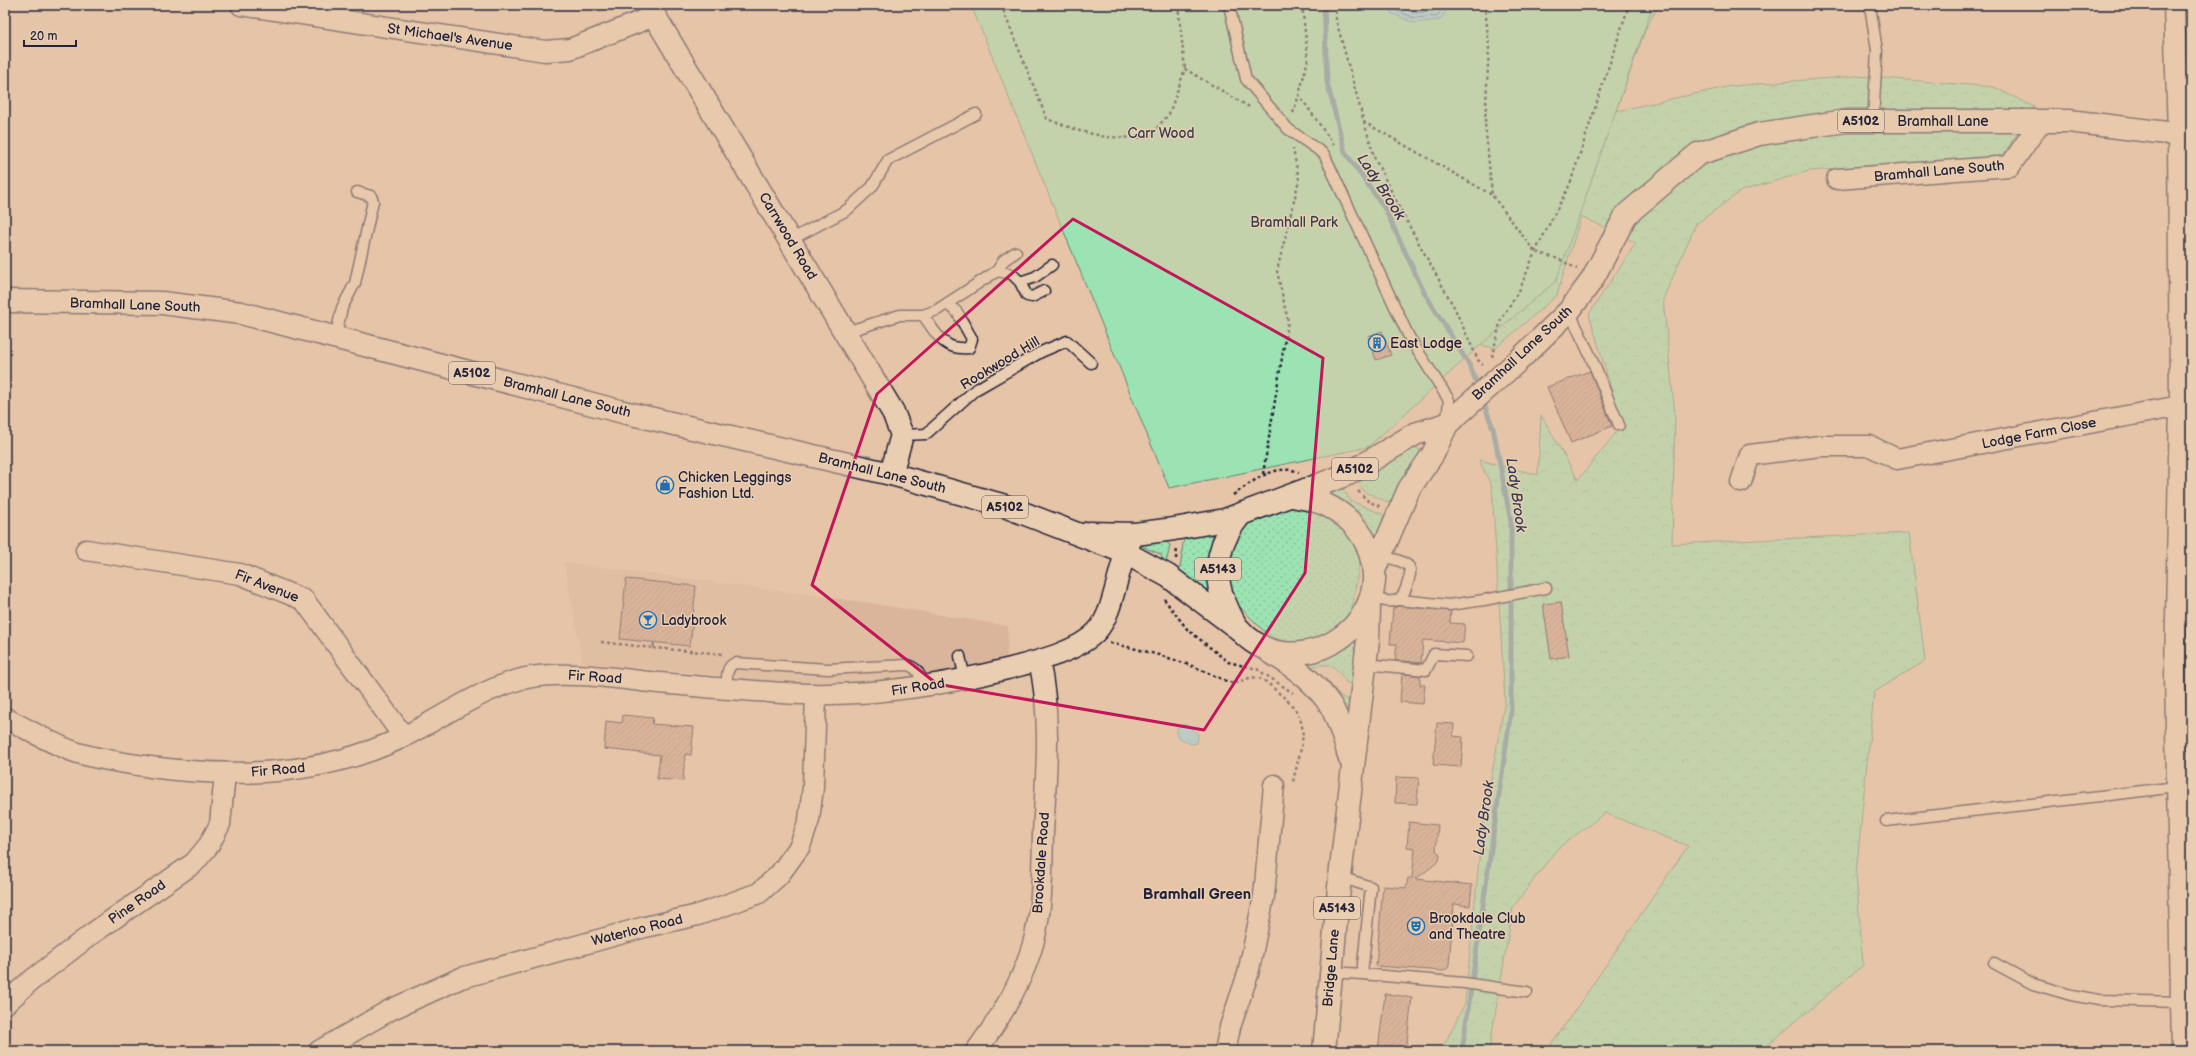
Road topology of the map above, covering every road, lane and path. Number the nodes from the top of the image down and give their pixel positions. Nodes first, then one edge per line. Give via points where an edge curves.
1 (241, 5) edge
2 (1001, 5) edge
3 (1178, 5) edge
4 (1229, 5) edge
5 (1302, 5) edge
6 (1335, 5) edge
7 (1485, 5) edge
8 (1629, 5) edge
9 (1870, 5) edge
10 (2174, 5) edge
11 (651, 10) edge
12 (1185, 69) junction
13 (1254, 109) dead end
14 (976, 114) dead end
15 (1873, 121) junction
16 (2041, 121) junction
17 (1364, 122) junction
18 (1288, 129) junction
19 (2184, 135) edge
20 (1324, 154) junction
21 (1837, 178) dead end
22 (357, 192) dead end
23 (1492, 195) junction
24 (790, 240) junction
25 (1016, 252) dead end
26 (1535, 252) junction
27 (1052, 265) dead end
28 (997, 271) junction
29 (1593, 279) junction
30 (1020, 282) junction
31 (1044, 290) dead end
32 (5, 301) edge
33 (947, 304) junction
34 (1569, 311) junction
35 (924, 315) junction
36 (846, 332) junction
37 (335, 338) junction
38 (1091, 363) dead end
39 (1491, 377) junction
40 (2185, 407) edge
41 (1454, 417) junction
42 (1619, 425) dead end
43 (902, 435) junction
44 (892, 474) junction
45 (1263, 474) junction
46 (1304, 474) dead end
47 (1348, 474) junction
48 (1741, 482) dead end
49 (1292, 496) junction
50 (1234, 506) junction
51 (1398, 514) junction
52 (1075, 533) junction
53 (1135, 534) junction
54 (1176, 542) dead end
55 (86, 550) dead end
56 (1124, 552) junction
57 (1378, 562) junction
58 (1174, 566) dead end
59 (1546, 588) dead end
60 (1161, 595) dead end
61 (1400, 600) junction
62 (1370, 602) junction
63 (1236, 627) junction
64 (1088, 638) junction
65 (601, 642) dead end
66 (654, 643) dead end
67 (1260, 647) junction
68 (654, 648) junction
69 (725, 655) dead end
70 (960, 656) dead end
71 (1466, 656) dead end
72 (1039, 661) junction
73 (1365, 664) junction
74 (2183, 674) edge
75 (965, 679) junction
76 (1310, 681) junction
77 (1276, 682) junction
78 (924, 687) junction
79 (1272, 687) junction
80 (727, 688) junction
81 (816, 695) junction
82 (5, 718) edge
83 (404, 737) junction
84 (1352, 766) junction
85 (225, 774) junction
86 (1274, 785) joint
87 (2177, 787) junction
88 (1886, 821) dead end
89 (1340, 877) junction
90 (1994, 963) dead end
91 (1331, 972) junction
92 (1362, 974) junction
93 (1527, 992) dead end
94 (2181, 1002) junction
95 (5, 1004) edge
96 (319, 1051) edge
97 (976, 1051) edge
98 (1225, 1051) edge
99 (1324, 1051) edge
100 (2182, 1051) edge

1 - 11 street, St Michael's Avenue via 545,51 570,49
2 - 12 path via 1047,119 1080,131 1106,137 1148,138 1169,114
3 - 12 path
4 - 18 lane via 1246,79
5 - 20 path via 1308,58 1299,95 1335,144
6 - 17 path via 1336,20
7 - 23 path via 1489,47 1485,123
8 - 26 path via 1570,184
9 - 15 lane via 1877,51
10 - 19 street
11 - 24 main road, Carrwood Road
12 - 13 path
14 - 24 lane via 888,160 872,187 847,210
15 - 16 main road, Bramhall Lane / A5102
15 - 29 main road, Bramhall Lane / A5102 via 1846,121 1759,134 1698,154 1626,215
16 - 19 main road, Bramhall Lane / A5102 via 2069,121
16 - 21 street, Bramhall Lane South via 2010,166
17 - 23 path
17 - 39 path via 1375,158 1454,308 1478,360
18 - 20 lane
18 - 45 path via 1299,180 1277,271 1288,320
19 - 40 street
20 - 41 lane via 1409,337 1449,400
22 - 37 lane via 371,196 373,201 355,284 342,308
23 - 26 path
24 - 36 main road, Carrwood Road
25 - 28 lane via 1004,260
26 - 29 path via 1559,259
26 - 39 path via 1520,290 1501,319
27 - 30 lane via 1035,277
28 - 30 lane via 1012,274
28 - 33 lane
29 - 34 main road, Bramhall Lane South / A5102
30 - 31 lane via 1027,296 1032,297
32 - 37 main road, Bramhall Lane South / A5102 via 162,303 200,306 240,312
33 - 35 lane
33 - 35 lane via 957,312 972,339 969,348 959,349 944,343
34 - 39 main road, Bramhall Lane South / A5102
34 - 42 lane
35 - 36 lane via 900,315
36 - 43 main road, Carrwood Road via 893,412
37 - 44 main road, Bramhall Lane South / A5102 via 623,412
38 - 43 lane, Rookwood Hill via 1067,341 1041,352 975,390 926,434
39 - 41 main road, Bramhall Lane South / A5102
40 - 48 street, Lodge Farm Close via 1897,459 1870,446 1820,446 1750,455
40 - 74 street
41 - 47 main road, Bramhall Lane South / A5102 via 1415,434
41 - 51 main road, Bramhall Lane South / A5102 via 1410,489
43 - 44 main road
44 - 52 main road, Bramhall Lane South / A5102 via 1002,505
45 - 46 path via 1290,469
45 - 50 path
47 - 49 main road, Bramhall Lane South / A5102
47 - 51 path via 1356,489 1368,501
49 - 50 main road, A5143 via 1268,503
49 - 57 main road, A5143 via 1323,503 1345,515
50 - 53 main road, Bramhall Lane South / A5102 via 1174,530
50 - 63 main road, A5143 via 1218,562 1220,587
51 - 57 main road, Bramhall Lane South / A5102
52 - 53 main road, Bramhall Lane South / A5102
52 - 56 main road, Bramhall Lane South / A5102
53 - 56 street, Fir Road
54 - 58 path
55 - 83 street, Fir Avenue via 240,574 304,600
56 - 63 main road, Bramhall Lane South / A5102 via 1168,576
56 - 64 street, Fir Road via 1108,609 1099,629
57 - 61 lane via 1403,563 1409,567 1405,595
57 - 62 main road, A5143
59 - 61 lane via 1449,605
60 - 77 path via 1186,629 1228,662 1257,669
61 - 62 lane
62 - 67 main road, A5143 via 1348,632 1328,646 1301,653 1284,653
62 - 73 main road, Bridge Lane / A5143
63 - 67 main road, A5143
64 - 72 street, Fir Road
64 - 79 path via 1152,652 1230,682 1250,677 1260,678
65 - 68 path
66 - 68 path
67 - 76 main road, Bridge Lane / A5143 via 1294,666
68 - 69 path
70 - 75 lane
71 - 73 lane via 1434,654 1426,670
72 - 75 street, Fir Road
72 - 97 street, Brookdale Road via 1045,687 1047,721 1040,908 1033,945 1014,990 994,1027
73 - 84 main road, Bridge Lane / A5143
74 - 87 street
75 - 78 street, Fir Road
76 - 77 path via 1293,694
76 - 84 main road, Bridge Lane / A5143 via 1331,706
77 - 79 path
78 - 80 lane via 919,671 914,666 907,665 828,669 735,663 728,669
78 - 81 street, Fir Road via 880,693
79 - 86 path via 1297,710 1302,719 1303,733 1292,786
80 - 81 street, Fir Road
80 - 83 street, Fir Road via 604,677 538,676 514,681 490,691
81 - 96 street, Waterloo Road via 813,787 809,820 800,846 779,875 759,893 698,915 645,927 461,978 390,1010
82 - 85 street, Fir Road via 82,754 112,762
83 - 85 street, Fir Road via 371,751 322,766
84 - 89 main road, Bridge Lane / A5143
85 - 95 street, Pine Road via 220,824 209,845 194,863 93,933
86 - 98 street via 1264,896 1248,974 1230,1027
87 - 88 lane
87 - 94 street
89 - 91 main road, Bridge Lane / A5143
89 - 92 lane via 1371,887
90 - 94 lane via 2033,984 2071,995 2099,1000
91 - 92 lane
91 - 99 main road, Bridge Lane / A5143
92 - 93 lane via 1464,983
94 - 100 street

